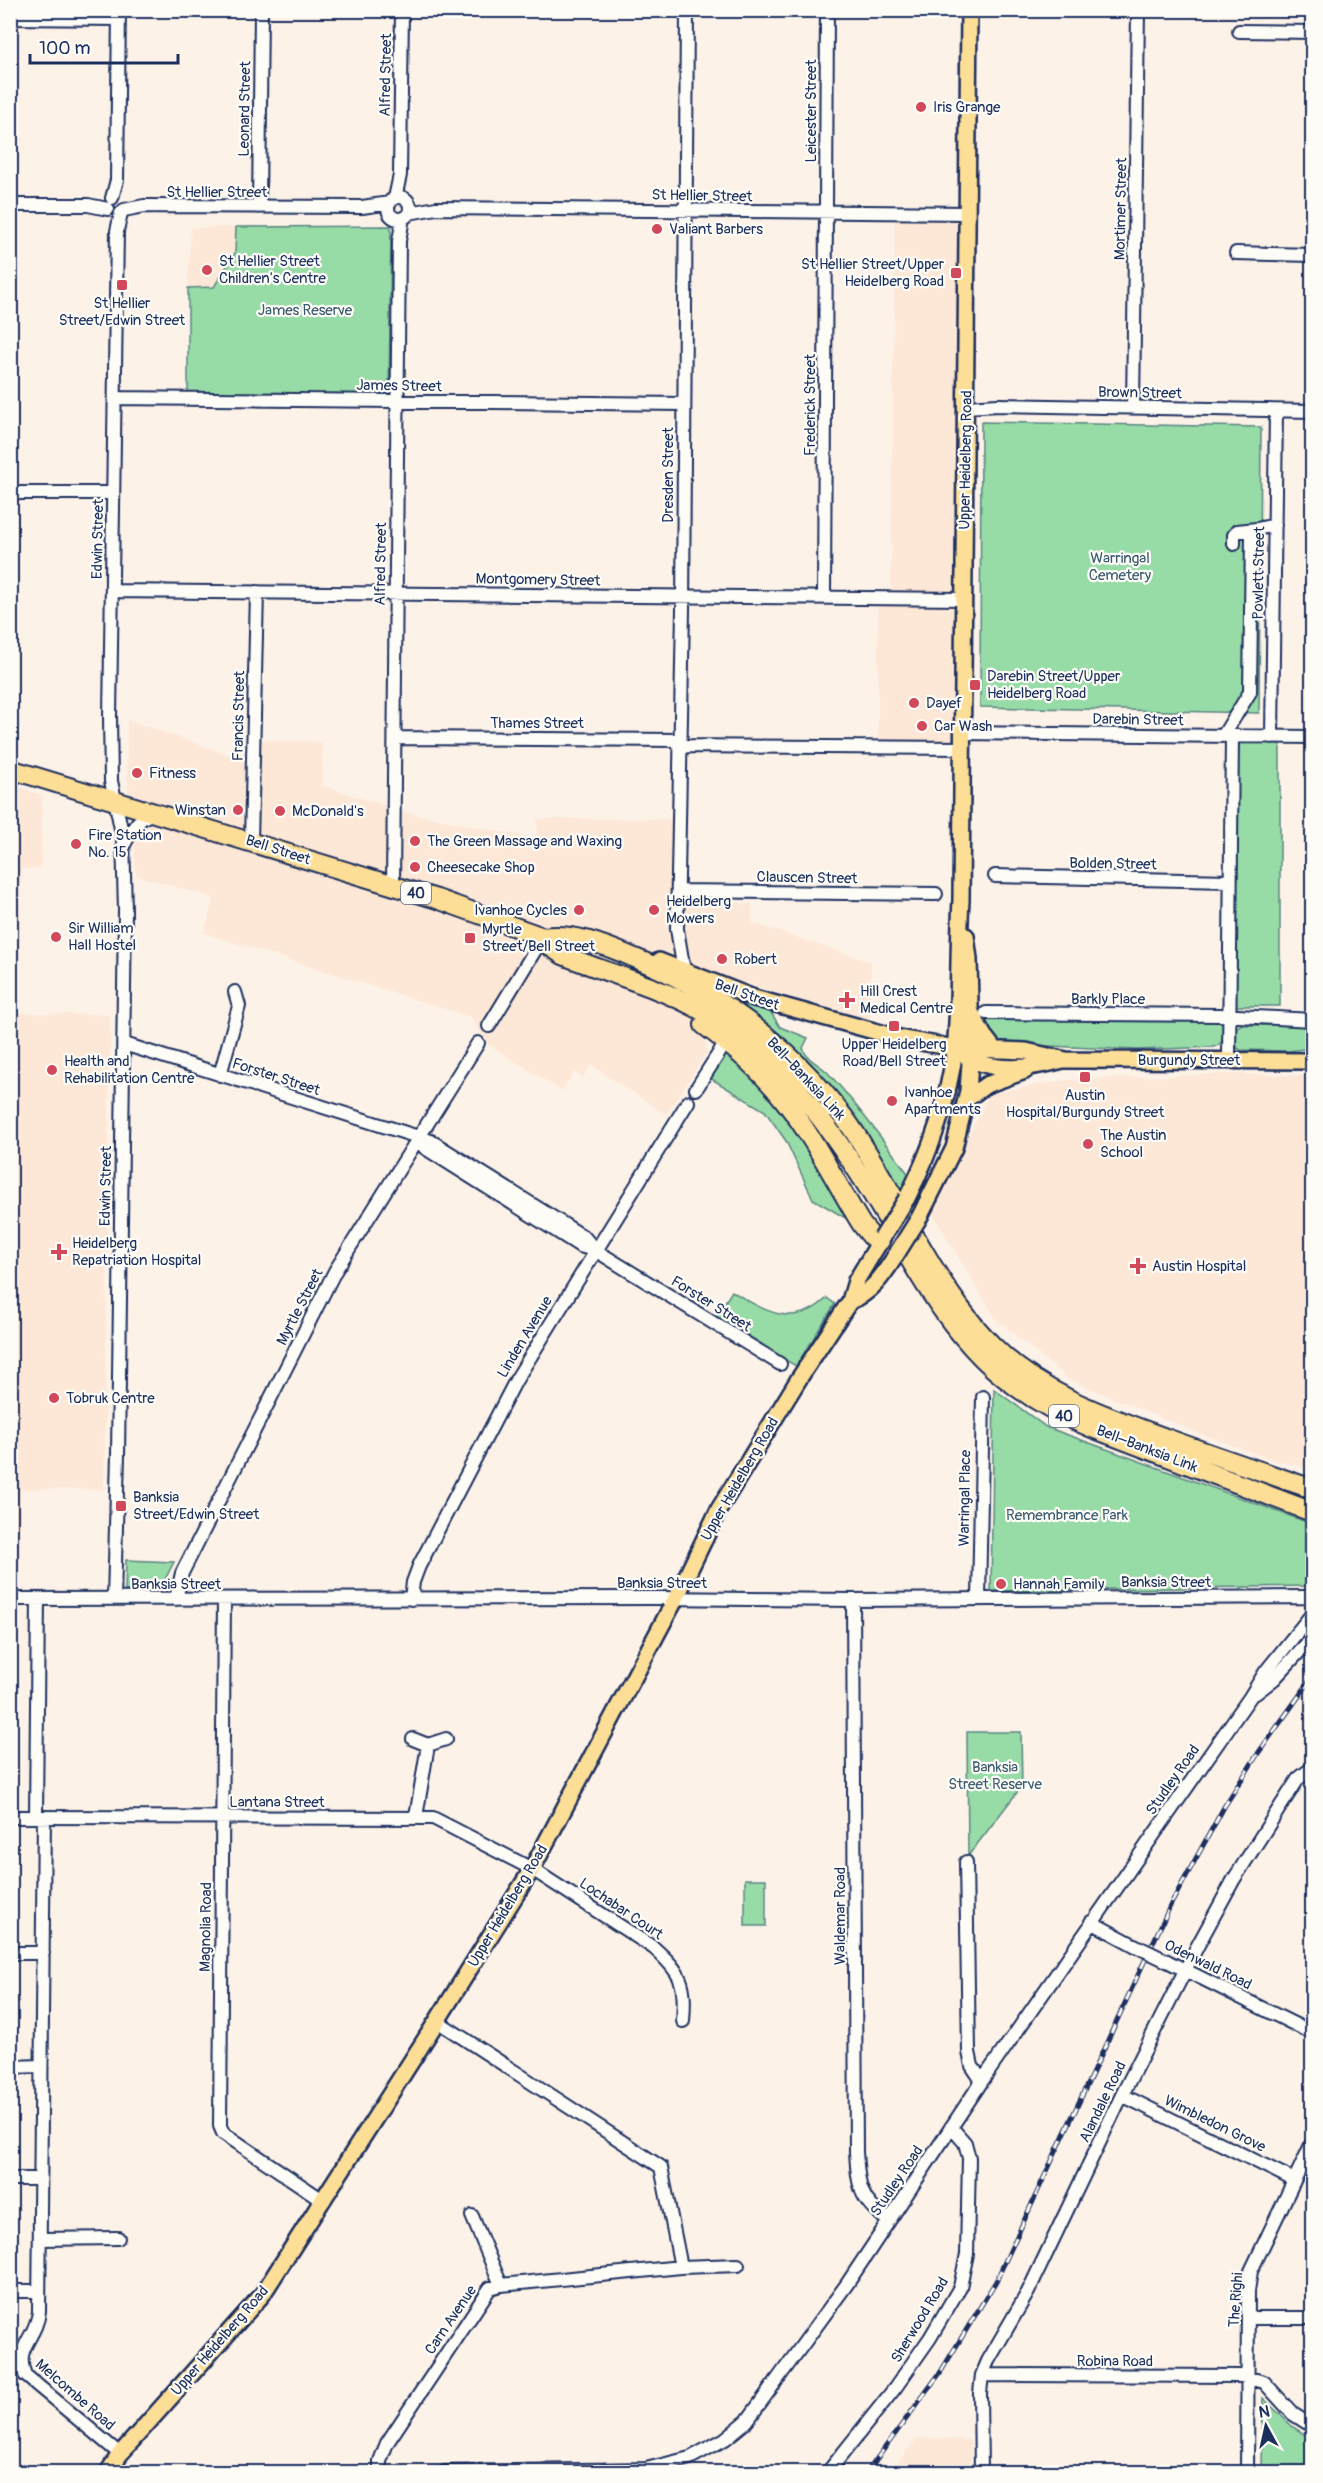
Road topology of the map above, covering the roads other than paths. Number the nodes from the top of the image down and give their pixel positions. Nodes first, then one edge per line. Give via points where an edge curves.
1 (261, 10) edge
2 (402, 10) edge
3 (687, 10) edge
4 (827, 10) edge
5 (1138, 10) edge
6 (971, 13) edge
7 (118, 15) edge
8 (10, 18) edge
9 (1239, 31) dead end
10 (1312, 32) edge
11 (10, 205) edge
12 (116, 205) junction
13 (259, 207) junction
14 (399, 208) junction
15 (686, 211) junction
16 (826, 212) junction
17 (968, 213) junction
18 (1236, 253) dead end
19 (1312, 255) edge
20 (115, 398) junction
21 (398, 401) junction
22 (684, 404) junction
23 (966, 407) junction
24 (1133, 408) junction
25 (1276, 411) junction
26 (1312, 411) edge
27 (10, 493) edge
28 (113, 493) junction
29 (1275, 525) junction
30 (1227, 526) dead end
31 (1242, 529) junction
32 (1257, 529) junction
33 (1234, 544) dead end
34 (112, 591) junction
35 (257, 592) junction
36 (396, 593) junction
37 (683, 596) junction
38 (824, 597) junction
39 (964, 599) junction
40 (1228, 736) junction
41 (1272, 736) junction
42 (1312, 737) edge
43 (395, 738) junction
44 (963, 741) junction
45 (679, 743) junction
46 (10, 769) edge
47 (116, 800) junction
48 (158, 813) junction
49 (251, 841) junction
50 (124, 845) junction
51 (995, 876) dead end
52 (1230, 881) junction
53 (393, 886) junction
54 (678, 891) junction
55 (936, 894) dead end
56 (961, 900) junction
57 (543, 937) junction
58 (677, 940) junction
59 (624, 954) junction
60 (657, 960) junction
61 (684, 970) junction
62 (648, 986) junction
63 (235, 992) dead end
64 (969, 1009) junction
65 (986, 1013) dead end
66 (1229, 1017) junction
67 (1312, 1020) edge
68 (956, 1023) junction
69 (489, 1026) dead end
70 (726, 1042) junction
71 (918, 1042) junction
72 (478, 1043) dead end
73 (124, 1044) junction
74 (955, 1048) junction
75 (995, 1050) junction
76 (971, 1054) junction
77 (1229, 1059) junction
78 (1066, 1060) junction
79 (1312, 1061) edge
80 (1042, 1065) junction
81 (220, 1075) junction
82 (696, 1089) dead end
83 (967, 1099) junction
84 (688, 1102) dead end
85 (418, 1139) junction
86 (901, 1199) junction
87 (886, 1217) tunnel mouth
88 (882, 1240) junction
89 (906, 1247) junction
90 (596, 1250) junction
91 (860, 1274) junction
92 (881, 1277) junction
93 (850, 1301) junction
94 (780, 1364) dead end
95 (983, 1397) dead end
96 (1312, 1489) edge
97 (1312, 1512) edge
98 (675, 1598) junction
99 (10, 1599) edge
100 (38, 1599) junction
101 (114, 1599) junction
102 (176, 1599) junction
103 (224, 1599) junction
104 (411, 1599) junction
105 (979, 1599) junction
106 (1312, 1599) edge
107 (853, 1600) junction
108 (1312, 1614) edge
109 (1312, 1638) edge
110 (1251, 1697) junction
111 (413, 1739) dead end
112 (446, 1739) dead end
113 (428, 1744) junction
114 (1312, 1768) edge
115 (40, 1817) junction
116 (223, 1817) junction
117 (416, 1817) junction
118 (10, 1818) edge
119 (966, 1862) dead end
120 (532, 1869) junction
121 (1092, 1922) junction
122 (10, 1953) edge
123 (42, 1953) junction
124 (1186, 1970) junction
125 (437, 2020) junction
126 (683, 2021) dead end
127 (1312, 2033) edge
128 (41, 2066) junction
129 (10, 2067) edge
130 (982, 2081) junction
131 (1122, 2096) junction
132 (951, 2127) junction
133 (1312, 2144) edge
134 (10, 2179) edge
135 (40, 2179) junction
136 (1294, 2180) junction
137 (324, 2201) junction
138 (472, 2216) dead end
139 (888, 2220) junction
140 (118, 2238) dead end
141 (40, 2239) junction
142 (738, 2265) dead end
143 (681, 2266) junction
144 (501, 2285) junction
145 (10, 2291) edge
146 (39, 2291) junction
147 (1249, 2318) junction
148 (1312, 2318) edge
149 (15, 2367) edge
150 (982, 2375) junction
151 (1248, 2378) junction
152 (1312, 2427) edge
153 (120, 2454) junction
154 (108, 2472) edge
155 (380, 2472) edge
156 (444, 2472) edge
157 (828, 2472) edge
158 (981, 2472) edge
159 (1247, 2472) edge

1 - 13 street, Leonard Street
2 - 14 street, Alfred Street
3 - 15 street, Dresden Street
4 - 16 street, Leicester Street
5 - 24 street, Mortimer Street
6 - 17 main road, Upper Heidelberg Road
7 - 8 street
7 - 12 street, Edwin Street
9 - 10 street
11 - 12 street, St Hellier Street
12 - 13 street, St Hellier Street
12 - 20 street, Edwin Street
13 - 14 street, St Hellier Street
14 - 15 street, St Hellier Street
14 - 21 street, Alfred Street
15 - 16 street, St Hellier Street
15 - 22 street, Dresden Street
16 - 17 street, St Hellier Street
16 - 38 street, Frederick Street
17 - 23 main road, Upper Heidelberg Road
18 - 19 street
20 - 21 street, James Street
20 - 28 street, Edwin Street
21 - 22 street, James Street
21 - 36 street, Alfred Street
22 - 37 street, Dresden Street
23 - 24 street, Brown Street
23 - 39 main road, Upper Heidelberg Road
24 - 25 street, Brown Street
25 - 26 street, Brown Street
25 - 29 street, Powlett Street
27 - 28 street
28 - 34 street, Edwin Street
29 - 32 street
29 - 41 street, Powlett Street
30 - 31 street
31 - 32 street
31 - 33 street via 1234,535
32 - 40 street via 1252,536 1250,692
34 - 35 street, Montgomery Street
34 - 47 street, Edwin Street via 111,781
35 - 36 street, Montgomery Street
35 - 49 street, Francis Street
36 - 37 street, Montgomery Street
36 - 43 street, Alfred Street
37 - 38 street, Montgomery Street
37 - 45 street, Dresden Street
38 - 39 street, Montgomery Street
39 - 44 main road, Upper Heidelberg Road
40 - 41 street, Darebin Street
40 - 44 street, Darebin Street
40 - 52 street
41 - 42 street, Darebin Street
43 - 45 street, Thames Street
43 - 53 street, Alfred Street
44 - 45 street, Thames Street
44 - 56 main road, Upper Heidelberg Road
45 - 54 street, Dresden Street
46 - 47 highway, Bell Street / 40
47 - 48 highway, Bell Street / 40
47 - 50 street, Edwin Street
48 - 49 highway, Bell Street / 40
48 - 50 street via 148,814 137,822
49 - 53 highway, Bell Street / 40
50 - 73 street, Edwin Street
51 - 52 street, Bolden Street
52 - 66 street
53 - 57 highway, Bell Street / 40
54 - 55 street, Clauscen Street
54 - 58 street, Dresden Street
56 - 64 main road, Upper Heidelberg Road via 969,959
56 - 68 main road, Upper Heidelberg Road
57 - 59 highway, Bell Street / 40 via 572,937
57 - 62 highway, Bell Street / 40 via 563,955
57 - 69 street
58 - 60 street via 669,954
58 - 61 street, Dresden Street
59 - 60 main road, Bell Street
59 - 86 highway, Bell–Banksia Link / 40 via 713,997 785,1052 843,1116
60 - 61 main road, Bell Street
61 - 71 main road, Bell Street via 754,998
62 - 70 highway
62 - 87 highway, Bell–Banksia Link / 40 via 710,1016 792,1083 835,1136
63 - 81 street via 239,1006
64 - 75 main road
64 - 76 main road, Upper Heidelberg Road
65 - 66 street, Barkly Place
66 - 67 street
66 - 77 street
68 - 71 main road via 944,1033
68 - 74 main road, Upper Heidelberg Road
70 - 82 street
70 - 88 highway via 788,1104 862,1225 873,1238
71 - 74 main road, Bell Street
72 - 85 street, Myrtle Street
73 - 81 street, Forster Street
73 - 101 street, Edwin Street
74 - 76 main road, Burgundy Street
74 - 86 main road, Upper Heidelberg Road via 938,1127 927,1157
75 - 76 main road, Burgundy Street
75 - 78 main road, Burgundy Street via 1026,1051
76 - 80 main road, Burgundy Street via 991,1066
76 - 83 main road, Upper Heidelberg Road
77 - 78 main road, Burgundy Street
77 - 79 main road, Burgundy Street
78 - 80 main road, Burgundy Street
80 - 83 main road via 990,1083
81 - 85 street, Forster Street
83 - 89 main road, Upper Heidelberg Road, bridge via 951,1157
84 - 90 street, Linden Avenue
85 - 90 street, Forster Street via 425,1148 580,1246
85 - 102 street, Myrtle Street via 335,1271 182,1573
86 - 88 main road, Upper Heidelberg Road, bridge
88 - 89 main road
88 - 91 main road, Upper Heidelberg Road
89 - 92 main road, Upper Heidelberg Road
89 - 96 highway, Bell–Banksia Link / 40 via 981,1334 1047,1388 1094,1412
89 - 97 highway, Bell–Banksia Link / 40 via 941,1311 963,1338 1000,1375 1029,1396 1084,1424
90 - 94 street, Forster Street
90 - 104 street, Linden Avenue via 516,1380 419,1566
91 - 92 main road via 874,1272
91 - 93 main road, Upper Heidelberg Road
92 - 93 main road, Upper Heidelberg Road via 862,1297
93 - 98 main road, Upper Heidelberg Road via 719,1509
95 - 105 street, Warringal Place
98 - 104 street, Banksia Street
98 - 107 street, Banksia Street
98 - 120 main road, Upper Heidelberg Road
99 - 100 street, Banksia Street
100 - 101 street, Banksia Street
100 - 115 street, Melcombe Road
101 - 102 street, Banksia Street
102 - 103 street, Banksia Street
103 - 104 street, Banksia Street
103 - 116 street, Magnolia Road
105 - 106 street, Banksia Street
105 - 107 street, Banksia Street
107 - 139 street, Waldemar Road via 856,2152 861,2191 866,2201
108 - 110 street, Studley Road via 1266,1671
109 - 110 street, Studley Road via 1274,1679
110 - 121 street, Studley Road
111 - 113 street
112 - 113 street
113 - 117 street
114 - 124 street, Alandale Road via 1298,1779 1233,1879
115 - 116 street, Lantana Street
115 - 118 street, Lantana Street
115 - 123 street, Melcombe Road
116 - 117 street, Lantana Street
116 - 137 street, Magnolia Road via 221,2130
117 - 120 street, Lantana Street via 433,1818
119 - 130 street via 969,2052
120 - 125 main road, Upper Heidelberg Road
120 - 126 street, Lochabar Court via 654,1948 669,1962 685,1994
121 - 124 street, Odenwald Road, bridge
121 - 130 street, Studley Road
122 - 123 street
123 - 128 street, Melcombe Road
124 - 127 street, Odenwald Road
124 - 131 street, Alandale Road
125 - 137 main road, Upper Heidelberg Road
125 - 143 street via 661,2167
128 - 129 street
128 - 135 street, Melcombe Road
130 - 132 street, Studley Road
131 - 136 street, Wimbledon Grove
131 - 150 street, Alandale Road via 1029,2292
132 - 139 street, Studley Road
132 - 157 street, Sherwood Road via 965,2143 969,2158 967,2254 960,2287 895,2388
133 - 136 street, The Righi
134 - 135 street
135 - 141 street, Melcombe Road
136 - 147 street, The Righi via 1251,2271
137 - 153 main road, Upper Heidelberg Road via 262,2295
138 - 144 street
139 - 156 street, Studley Road via 847,2284 747,2421 725,2439 690,2458 646,2469
140 - 141 street
141 - 146 street, Melcombe Road
142 - 143 street, Carn Avenue
143 - 144 street, Carn Avenue
144 - 155 street, Carn Avenue via 490,2288 387,2443
145 - 146 street
146 - 149 street, Melcombe Road via 38,2318
147 - 148 street
147 - 151 street, The Righi
149 - 153 street, Melcombe Road
150 - 151 street, Robina Road
150 - 158 street, Alandale Road
151 - 152 street via 1264,2382 1293,2415
151 - 159 street, The Righi
153 - 154 main road, Upper Heidelberg Road

